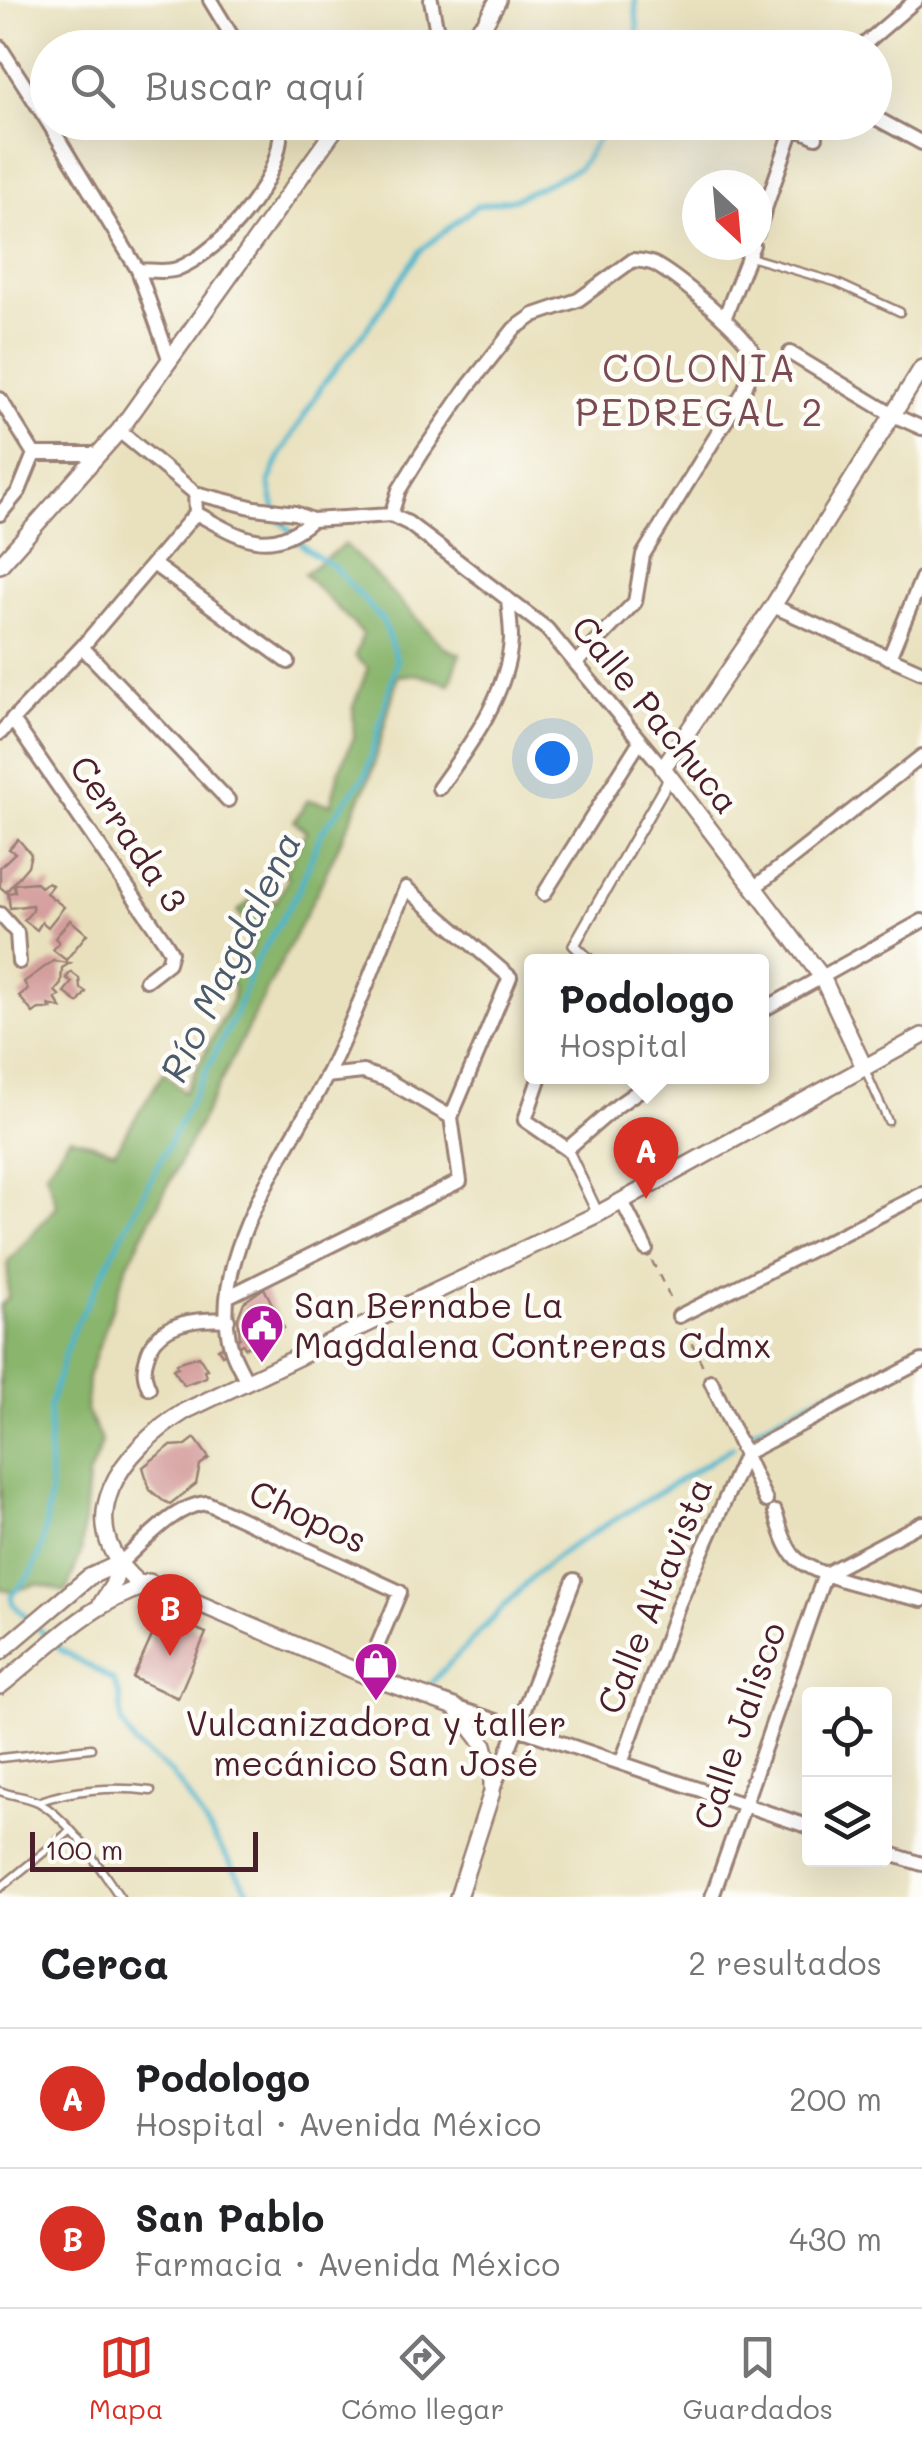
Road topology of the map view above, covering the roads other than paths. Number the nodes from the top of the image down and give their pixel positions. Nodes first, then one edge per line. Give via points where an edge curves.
1 (210, 0) edge
2 (431, 0) edge
3 (498, 0) edge
4 (916, 0) edge
5 (228, 30) edge
6 (437, 30) edge
7 (477, 30) edge
8 (881, 30) edge
9 (0, 47) edge
10 (30, 94) edge
11 (892, 127) edge
12 (59, 140) edge
13 (282, 140) edge
14 (327, 140) edge
15 (784, 140) edge
16 (922, 143) edge
17 (772, 181) edge
18 (772, 259) edge
19 (747, 260) edge
20 (138, 270) junction
21 (900, 312) dead end
22 (724, 319) junction
23 (790, 353) dead end
24 (170, 361) junction
25 (922, 368) edge
26 (0, 398) edge
27 (893, 415) junction
28 (922, 428) edge
29 (119, 431) junction
30 (34, 454) junction
31 (100, 454) junction
32 (195, 493) junction
33 (196, 513) junction
34 (0, 514) edge
35 (391, 515) junction
36 (312, 520) junction
37 (153, 564) junction
38 (0, 565) edge
39 (922, 578) edge
40 (508, 599) junction
41 (773, 606) junction
42 (82, 647) junction
43 (888, 658) junction
44 (288, 662) dead end
45 (578, 662) junction
46 (922, 672) edge
47 (12, 719) junction
48 (0, 733) edge
49 (640, 740) junction
50 (922, 756) edge
51 (666, 772) junction
52 (439, 788) dead end
53 (228, 800) dead end
54 (756, 887) junction
55 (544, 894) dead end
56 (0, 914) edge
57 (922, 922) edge
58 (584, 954) edge
59 (18, 962) dead end
60 (822, 977) junction
61 (146, 980) dead end
62 (769, 1006) edge
63 (922, 1036) edge
64 (864, 1067) junction
65 (326, 1076) junction
66 (537, 1084) edge
67 (648, 1084) edge
68 (451, 1117) junction
69 (888, 1121) dead end
70 (567, 1149) junction
71 (922, 1194) edge
72 (622, 1201) junction
73 (598, 1214) junction
74 (646, 1249) dead end
75 (229, 1296) junction
76 (679, 1316) dead end
77 (228, 1320) junction
78 (922, 1360) edge
79 (710, 1381) dead end
80 (247, 1382) junction
81 (149, 1388) dead end
82 (746, 1454) junction
83 (922, 1524) edge
84 (120, 1563) junction
85 (825, 1574) junction
86 (574, 1580) dead end
87 (150, 1586) junction
88 (922, 1600) edge
89 (93, 1612) junction
90 (6, 1645) edge
91 (365, 1675) junction
92 (0, 1686) edge
93 (456, 1707) junction
94 (517, 1727) junction
95 (91, 1748) dead end
96 (0, 1758) edge
97 (622, 1761) junction
98 (151, 1791) dead end
99 (0, 1792) edge
100 (492, 1792) junction
101 (38, 1802) junction
102 (744, 1805) junction
103 (802, 1824) edge
104 (70, 1831) junction
105 (892, 1855) edge
106 (922, 1864) edge
107 (0, 1888) edge
108 (120, 1897) edge
109 (458, 1897) edge
110 (712, 1897) edge

1 - 5 street
2 - 6 street
3 - 7 street
4 - 8 street
9 - 10 street
11 - 16 street
12 - 20 street
13 - 20 street via 264,186 225,236 173,271
14 - 24 street
15 - 17 street
18 - 21 lane
19 - 22 street
20 - 24 street
22 - 35 street via 653,262 632,260 578,300 534,315 514,328 466,388 399,490
22 - 45 street via 756,357 744,391 643,556 634,602
23 - 27 street
24 - 29 street
25 - 27 street
26 - 30 street
27 - 28 street
27 - 41 street
29 - 31 street
29 - 32 street
30 - 31 street
30 - 34 street via 19,491
31 - 38 street
32 - 33 street
32 - 36 street
33 - 36 street via 234,536 260,542 297,533
33 - 37 street
35 - 36 street
35 - 40 street, Calle Pachuca
37 - 42 street
37 - 44 street
39 - 43 street
40 - 45 street, Calle Pachuca
40 - 52 street via 511,641 504,675 483,722
41 - 43 street
41 - 51 street
42 - 47 street
42 - 53 street
43 - 46 street
45 - 49 street, Calle Pachuca
47 - 48 street
47 - 61 street, Cerrada 3 via 171,952 168,963
49 - 51 street, Calle Pachuca
49 - 55 street
50 - 54 street
51 - 54 street, Calle Pachuca
51 - 58 street via 574,945
54 - 60 street, Calle Pachuca
56 - 59 street via 17,933
57 - 60 street
60 - 62 street
60 - 64 street, Calle Pachuca
63 - 64 street
64 - 69 lane
64 - 72 street
65 - 68 street via 363,1072
65 - 68 street via 406,888 510,977
65 - 75 street via 241,1234
66 - 70 street via 525,1120
67 - 70 street
68 - 75 street via 460,1180
70 - 73 street
71 - 76 street
72 - 73 street
72 - 74 street
73 - 80 street
75 - 77 street
77 - 80 street via 231,1348
77 - 81 street via 189,1322 162,1333 144,1365
78 - 82 street
79 - 82 street
80 - 84 street via 170,1420 124,1462 106,1507 109,1549
82 - 85 street via 792,1555
82 - 97 street, Calle Altavista via 679,1603
83 - 85 street
84 - 87 street
84 - 89 street
84 - 90 street via 89,1577
84 - 91 street, Chopos via 191,1506 207,1503 400,1592
85 - 88 street
85 - 102 street, Calle Jalisco
86 - 94 street
87 - 89 street
87 - 91 street
89 - 92 street
91 - 93 street
93 - 94 street
93 - 100 street via 484,1746
94 - 97 street
94 - 100 street
95 - 96 lane
97 - 102 street
98 - 101 lane via 60,1794
99 - 101 lane
100 - 109 street
101 - 104 lane
102 - 103 street
102 - 110 street, Calle Jalisco
104 - 107 lane
104 - 108 lane
105 - 106 street

